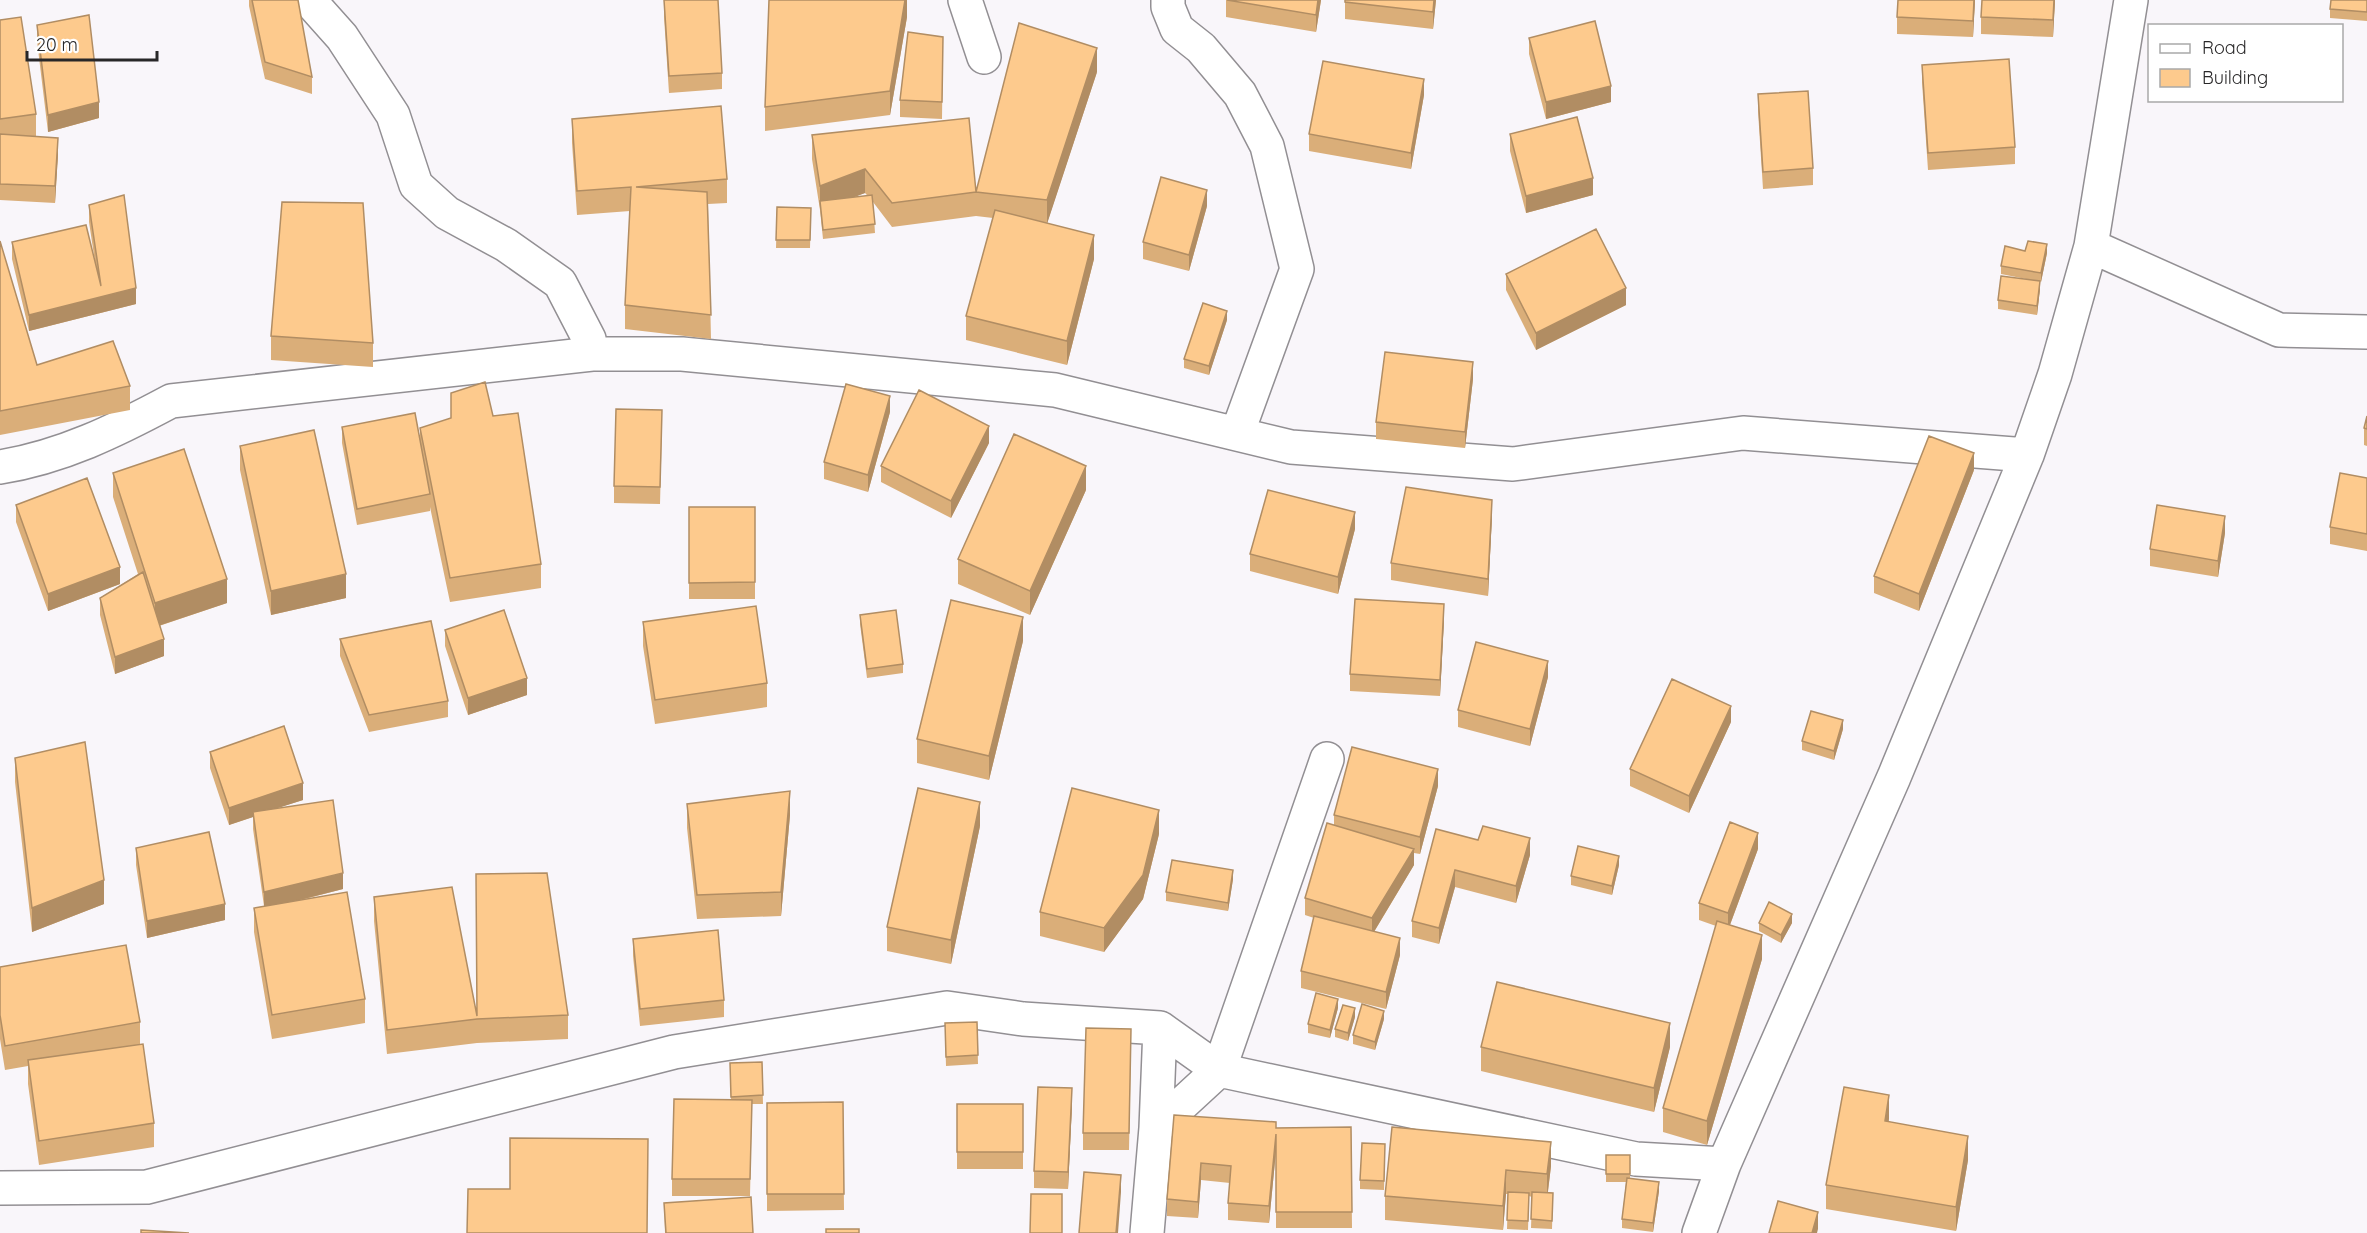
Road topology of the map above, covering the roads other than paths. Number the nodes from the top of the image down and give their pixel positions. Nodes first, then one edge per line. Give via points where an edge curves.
1 (309, 0) edge
2 (965, 0) edge
3 (1168, 0) edge
4 (2131, 0) edge
5 (984, 57) dead end
6 (2091, 246) junction
7 (2367, 332) edge
8 (592, 354) junction
9 (1237, 434) junction
10 (2026, 455) junction
11 (0, 467) edge
12 (1327, 759) dead end
13 (1160, 1028) junction
14 (1220, 1070) junction
15 (1156, 1128) junction
16 (1724, 1164) junction
17 (0, 1188) edge
18 (1147, 1233) edge
19 (1699, 1233) edge

1 - 8 street via 342,37 393,115 416,185 447,213 506,245 560,283 589,339
2 - 5 street
3 - 9 street via 1177,29 1201,48 1240,94 1267,146 1297,269
4 - 6 street
6 - 7 street via 2279,330
6 - 10 street via 2055,374
8 - 9 street via 682,354 1054,390
8 - 11 street via 171,401 125,426 40,460
9 - 10 street via 1291,447 1513,464 1743,433
10 - 16 street via 1894,777
12 - 14 street
13 - 14 street
13 - 15 street
13 - 17 street via 1023,1019 947,1008 674,1052 147,1187
14 - 15 street
14 - 16 street via 1636,1159
15 - 18 street
16 - 19 street

